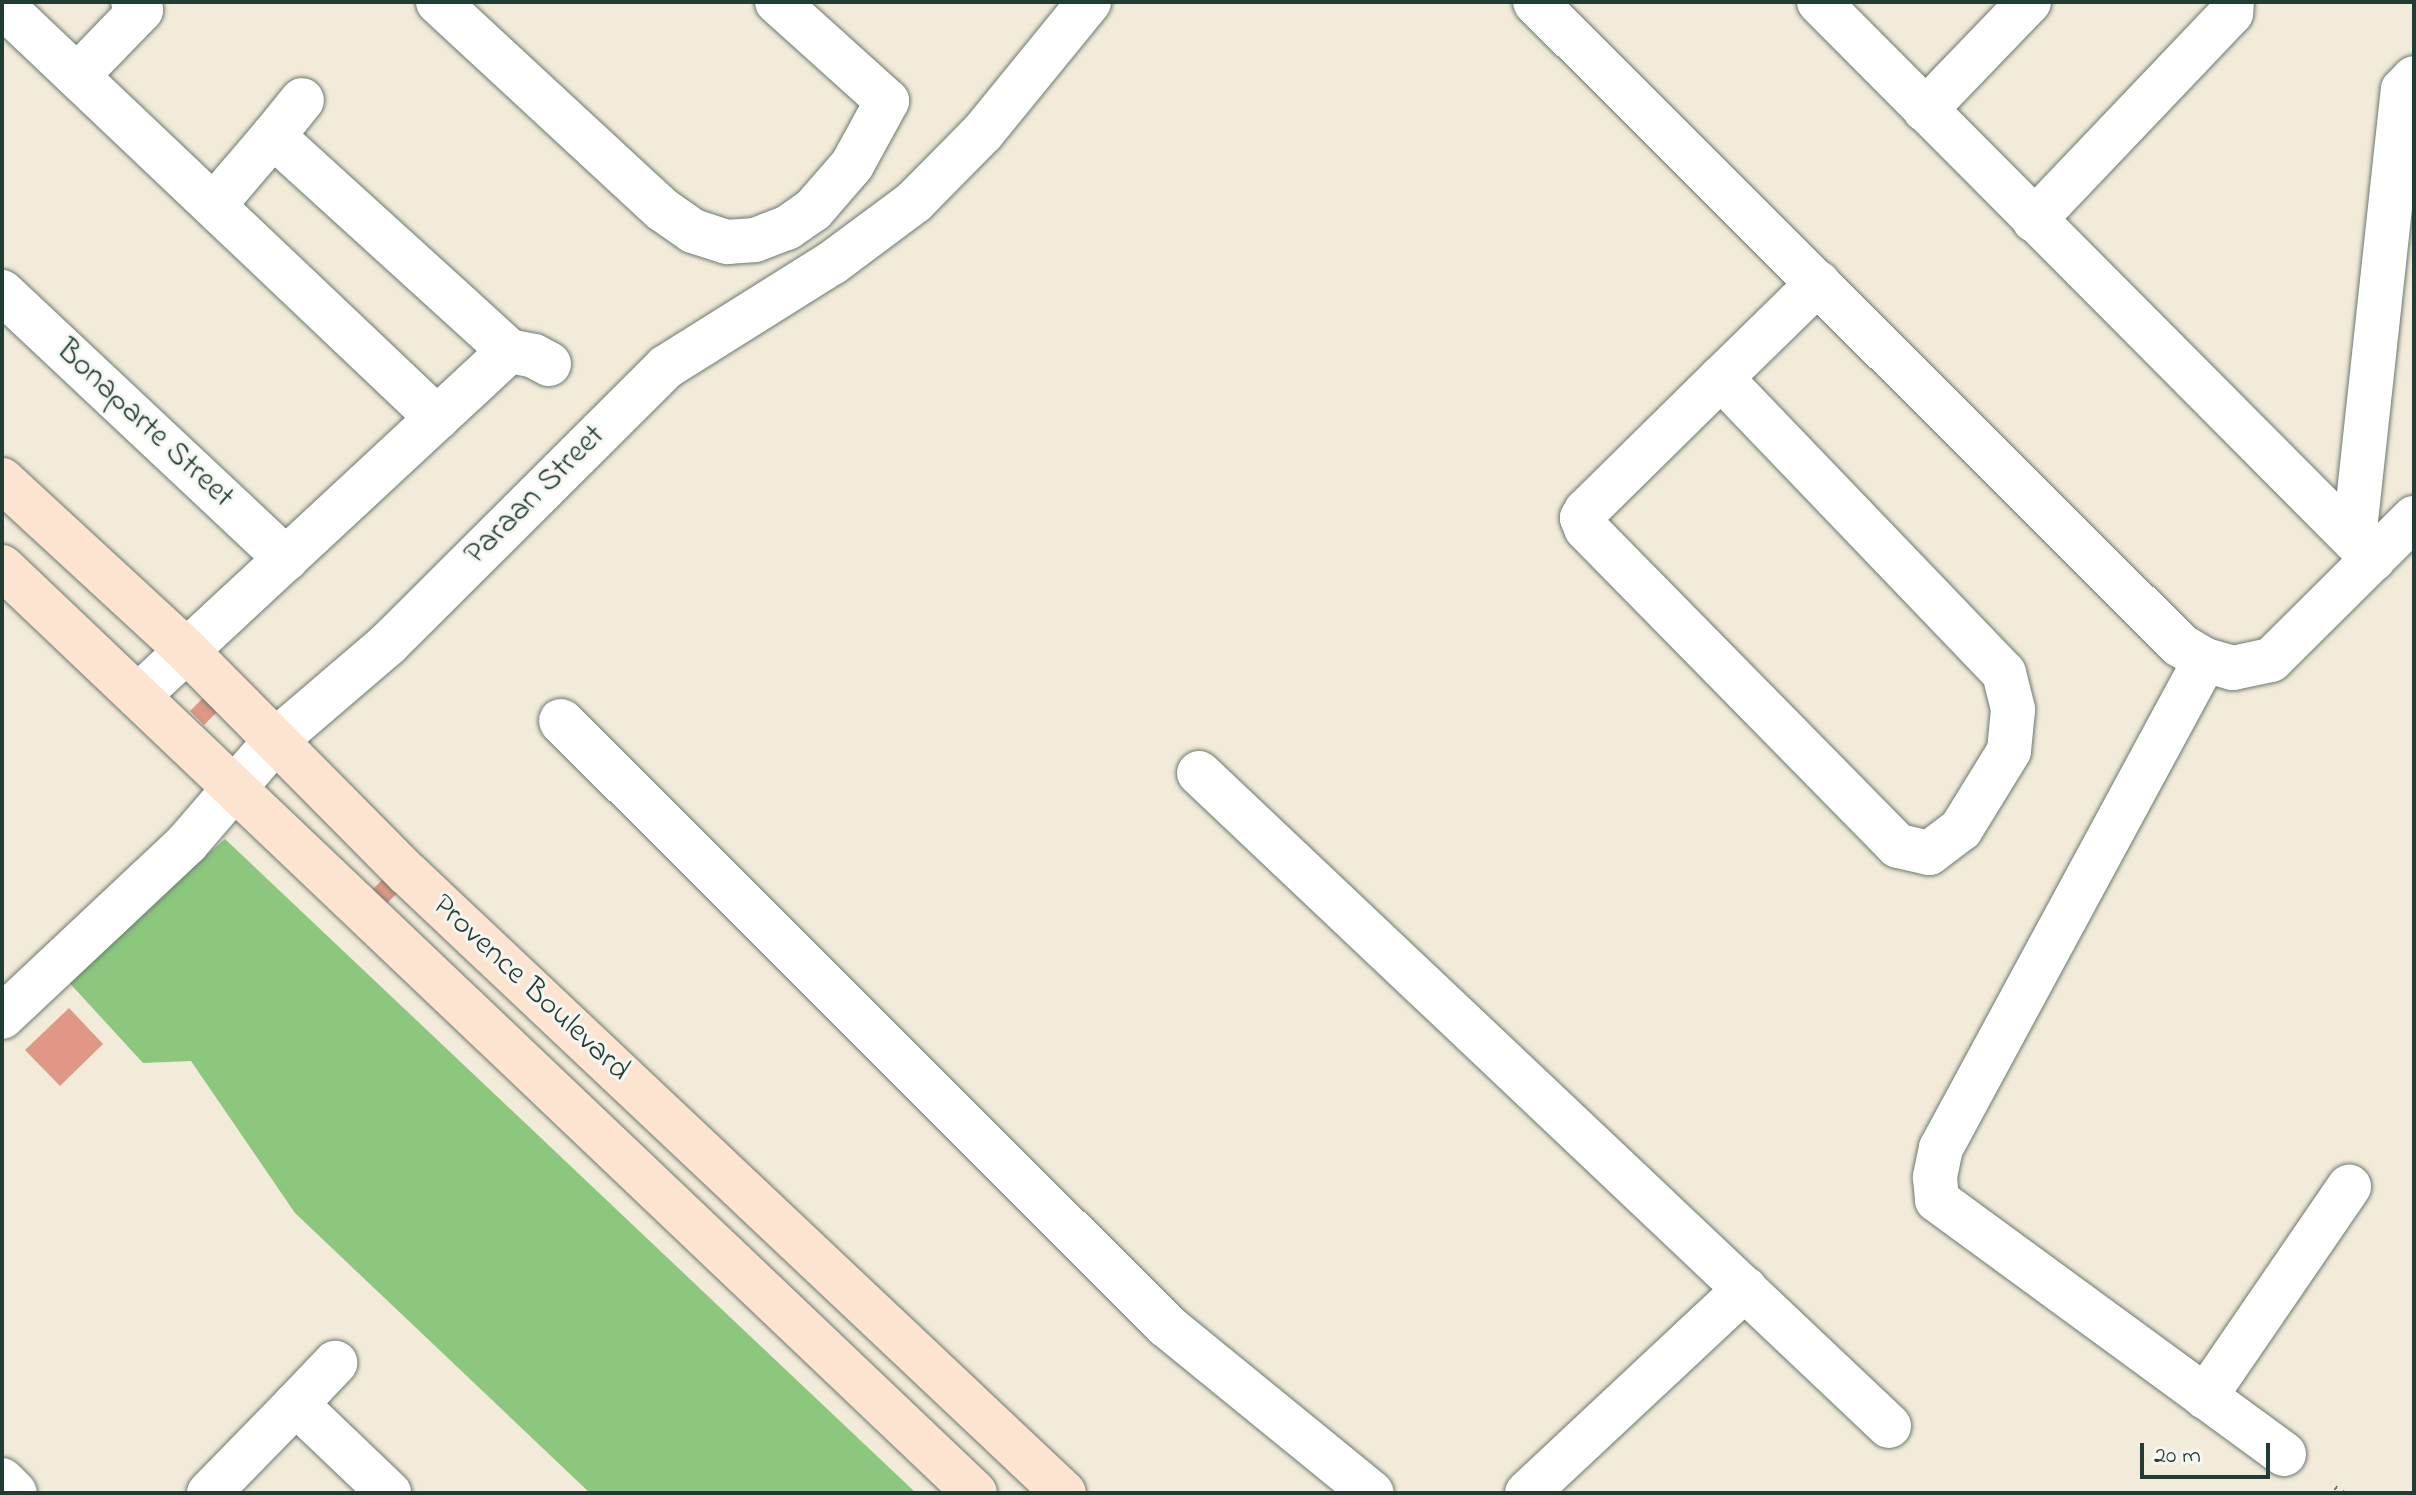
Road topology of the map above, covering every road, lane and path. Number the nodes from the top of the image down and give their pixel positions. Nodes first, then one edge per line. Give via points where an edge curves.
1 (133, 2) edge
2 (438, 2) edge
3 (777, 2) edge
4 (1089, 2) edge
5 (1819, 2) edge
6 (2029, 2) edge
7 (2232, 2) edge
8 (1538, 3) edge
9 (2, 5) edge
10 (77, 76) junction
11 (2414, 78) edge
12 (302, 100) dead end
13 (1925, 110) junction
14 (273, 136) junction
15 (214, 205) junction
16 (2034, 220) junction
17 (2414, 281) edge
18 (1818, 283) junction
19 (2, 292) edge
20 (2375, 320) junction
21 (1721, 378) junction
22 (437, 418) junction
23 (2, 480) edge
24 (2414, 518) edge
25 (2364, 549) junction
26 (286, 559) junction
27 (2, 567) edge
28 (187, 651) junction
29 (2205, 660) junction
30 (139, 695) junction
31 (561, 721) dead end
32 (276, 740) junction
33 (1199, 773) dead end
34 (233, 786) junction
35 (2, 1017) edge
36 (2349, 1187) dead end
37 (1745, 1289) junction
38 (335, 1363) dead end
39 (2205, 1397) junction
40 (296, 1404) junction
41 (1889, 1426) dead end
42 (2284, 1454) dead end
43 (2, 1480) edge
44 (2335, 1487) dead end
45 (15, 1493) edge
46 (209, 1493) edge
47 (389, 1493) edge
48 (975, 1493) edge
49 (1064, 1493) edge
50 (1372, 1493) edge
51 (1527, 1493) edge
52 (2344, 1493) edge

1 - 10 street via 141,10
2 - 3 street via 663,210 693,231 727,242 755,240 787,228 813,210 852,165 887,101
4 - 32 street, Paraan Street via 983,132 914,202 832,263 666,367 388,644
5 - 13 street
6 - 13 street
7 - 16 street via 2231,13
8 - 18 street
9 - 10 street
10 - 15 street
11 - 20 street via 2403,90
12 - 14 street
13 - 16 street
14 - 15 street
14 - 22 street via 529,358
15 - 22 street
16 - 25 street
17 - 20 street
18 - 21 street
18 - 29 street via 2180,645
19 - 26 street, Bonaparte Street
20 - 25 street
21 - 21 street via 2004,673 2013,710 2009,751 1961,829 1929,853 1898,846 1586,528 1586,511
22 - 26 street
23 - 28 street, Provence Boulevard
24 - 25 street
25 - 29 street via 2271,660 2233,668
26 - 28 street
27 - 30 street, Provence Boulevard
28 - 30 street
28 - 32 street, Provence Boulevard
29 - 39 street via 1941,1148 1935,1177 1937,1200
30 - 34 street, Provence Boulevard
31 - 50 street via 1167,1326
32 - 34 street, Paraan Street
32 - 49 street, Provence Boulevard via 407,873
33 - 37 street
34 - 35 street, Paraan Street via 187,843
34 - 48 street, Provence Boulevard
36 - 39 street
37 - 41 street
37 - 51 street
38 - 40 street
39 - 42 street
40 - 46 street
40 - 47 street
43 - 45 street
44 - 52 path

